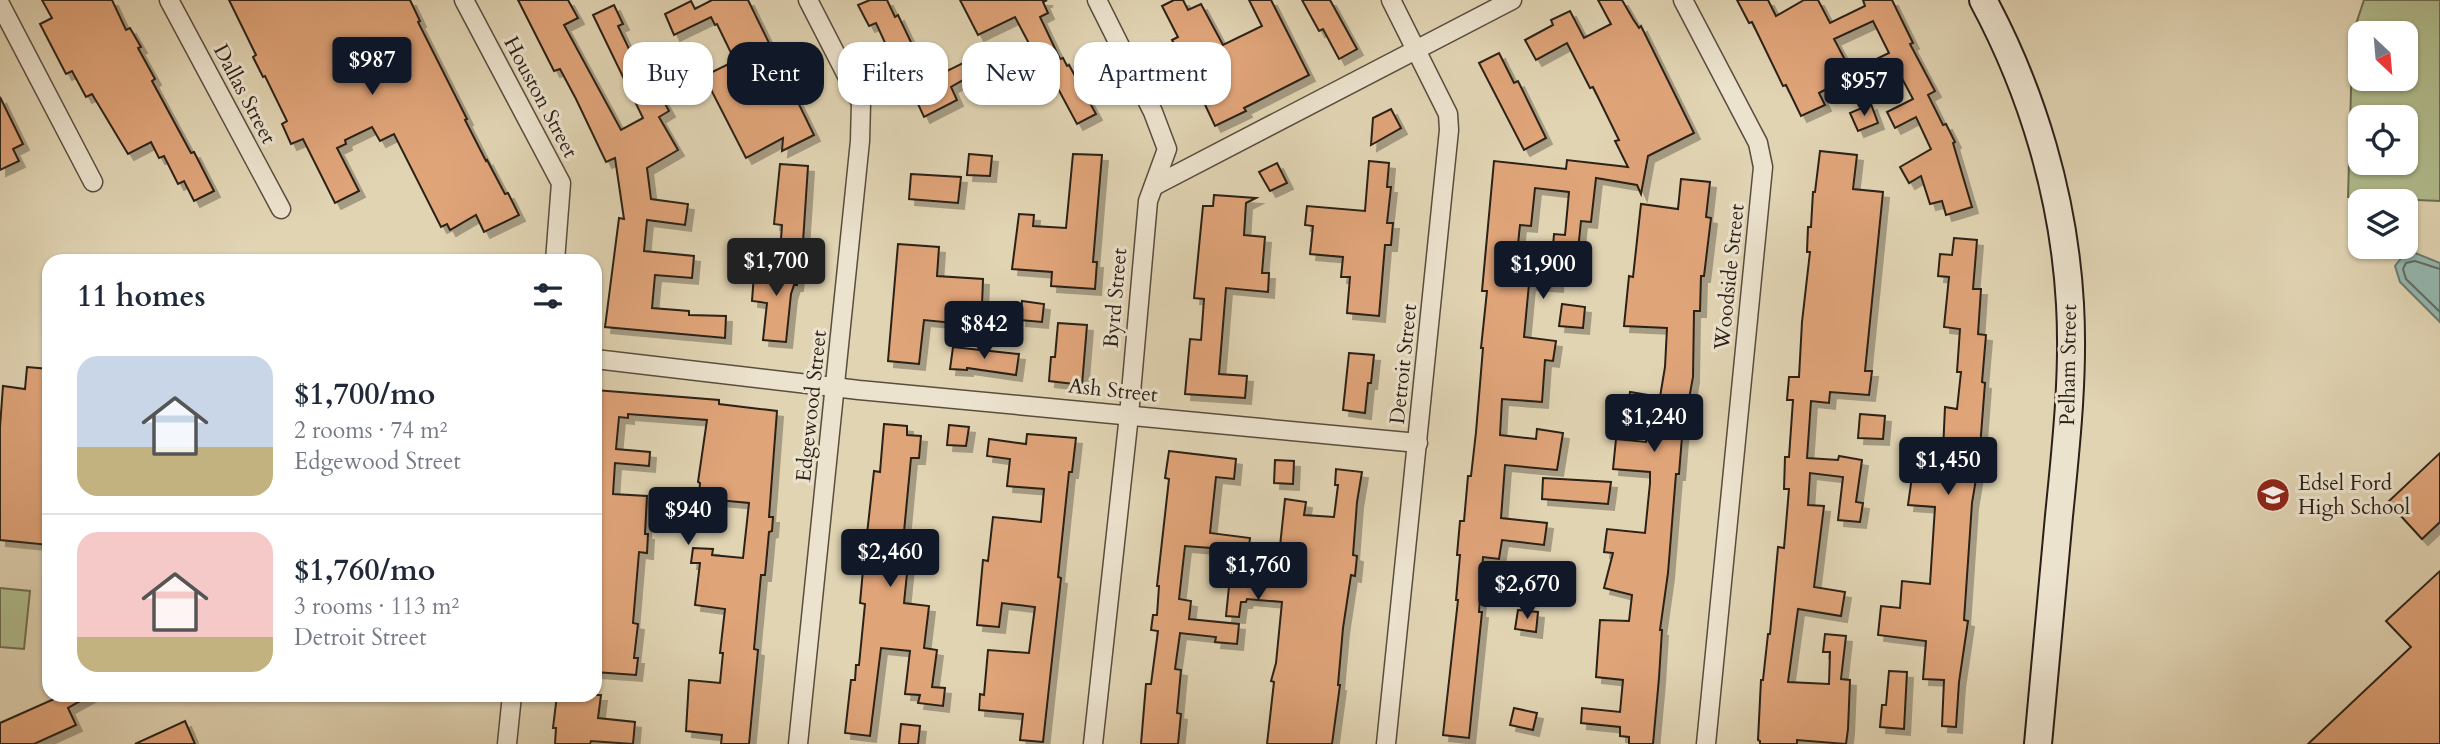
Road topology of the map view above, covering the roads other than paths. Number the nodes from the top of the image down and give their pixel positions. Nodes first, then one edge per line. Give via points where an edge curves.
1 (169, 0) edge
2 (464, 0) edge
3 (808, 0) edge
4 (1097, 0) edge
5 (1391, 0) edge
6 (1512, 0) edge
7 (1682, 0) edge
8 (1983, 0) edge
9 (0, 4) edge
10 (1418, 50) junction
11 (93, 182) dead end
12 (1154, 187) junction
13 (281, 209) dead end
14 (556, 254) edge
15 (602, 360) edge
16 (836, 387) junction
17 (1129, 415) junction
18 (1418, 443) junction
19 (511, 702) edge
20 (507, 744) edge
21 (798, 744) edge
22 (1093, 744) edge
23 (1386, 744) edge
24 (1706, 744) edge
25 (2038, 744) edge

1 - 13 street, Dallas Street
2 - 14 street, Houston Street via 561,183
3 - 16 street, Edgewood Street via 860,103
4 - 12 street, Byrd Street via 1167,149
5 - 10 street, Detroit Street
6 - 10 street
7 - 24 street, Woodside Street via 1758,143 1763,167
8 - 25 street, Pelham Street via 2025,91 2043,145 2057,205 2070,304 2072,371
9 - 11 street
10 - 12 street
10 - 18 street, Detroit Street via 1448,114 1449,131
12 - 17 street, Byrd Street via 1145,226
15 - 16 street, Ash Street
16 - 17 street, Ash Street
16 - 21 street, Edgewood Street
17 - 18 street, Ash Street
17 - 22 street, Byrd Street
18 - 23 street, Detroit Street
19 - 20 street

